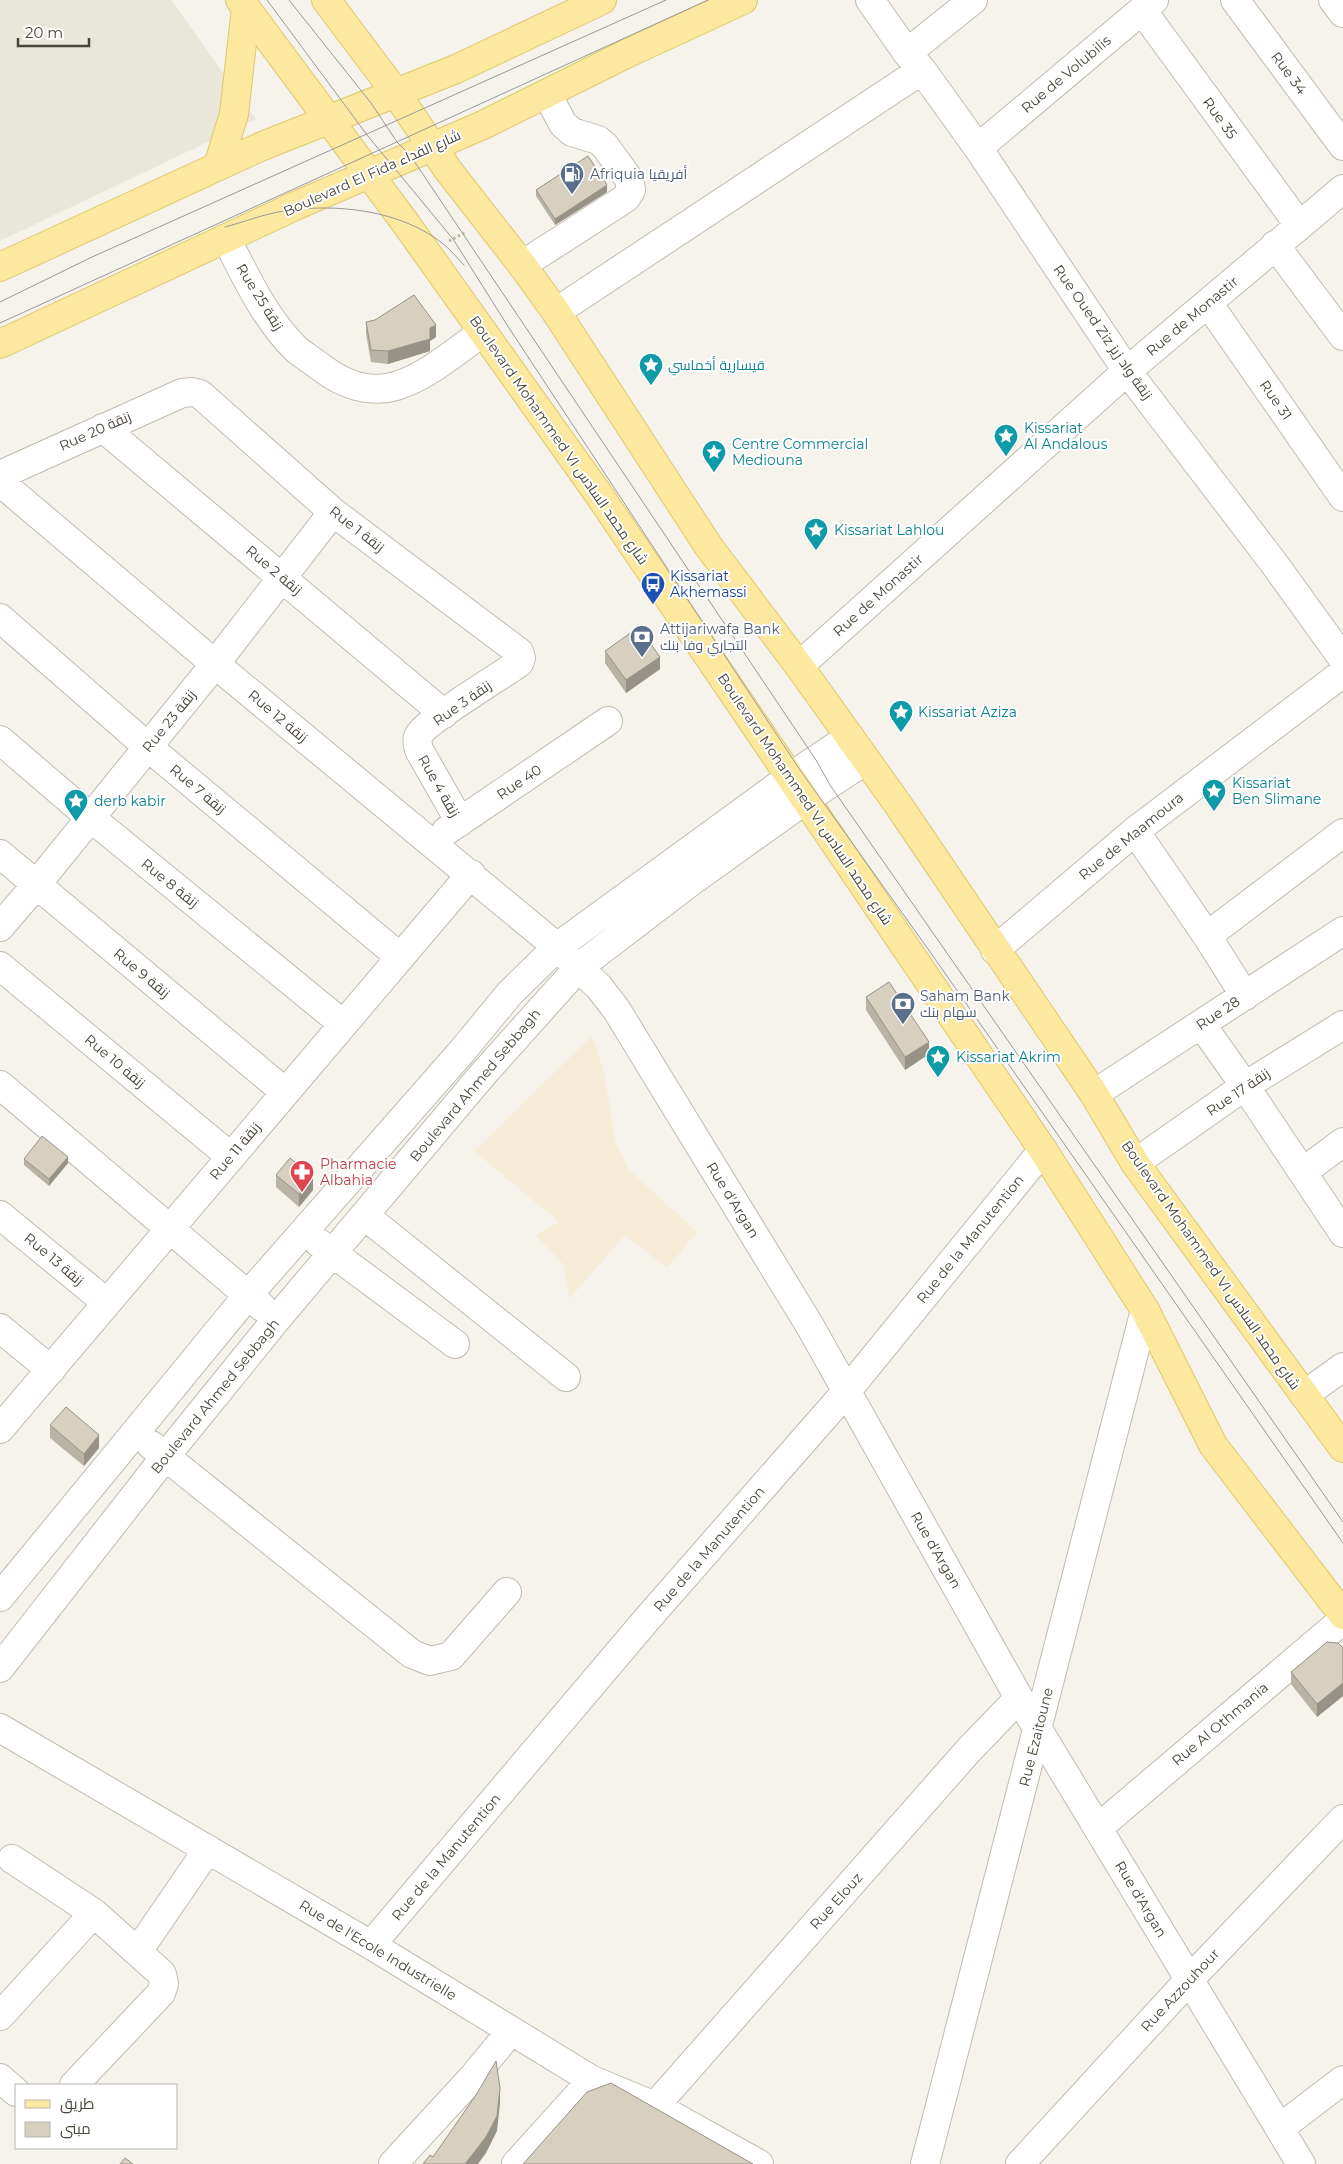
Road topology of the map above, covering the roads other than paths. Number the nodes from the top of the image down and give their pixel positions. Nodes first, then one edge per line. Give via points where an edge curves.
1 (326, 0) edge
2 (602, 0) edge
3 (743, 0) edge
4 (870, 0) edge
5 (974, 0) edge
6 (1235, 0) edge
7 (1333, 0) edge
8 (243, 4) edge
9 (1148, 5) edge
10 (1343, 13) edge
11 (914, 61) junction
12 (396, 93) junction
13 (547, 94) junction
14 (329, 120) junction
15 (1343, 146) edge
16 (431, 147) junction
17 (978, 148) junction
18 (218, 166) junction
19 (368, 173) junction
20 (1343, 189) edge
21 (1299, 225) junction
22 (226, 238) junction
23 (1275, 245) junction
24 (522, 265) junction
25 (0, 267) edge
26 (1208, 303) junction
27 (556, 312) junction
28 (483, 332) junction
29 (1343, 336) edge
30 (0, 344) edge
31 (1127, 371) junction
32 (192, 392) joint
33 (103, 428) junction
34 (0, 475) edge
35 (0, 482) edge
36 (1343, 497) edge
37 (333, 512) junction
38 (284, 578) junction
39 (0, 618) edge
40 (1343, 659) edge
41 (519, 663) joint
42 (215, 664) junction
43 (799, 666) junction
44 (1343, 673) edge
45 (444, 714) junction
46 (608, 721) dead end
47 (850, 737) junction
48 (0, 740) edge
49 (148, 748) junction
50 (419, 750) joint
51 (866, 760) junction
52 (790, 778) junction
53 (805, 800) junction
54 (91, 818) junction
55 (460, 822) junction
56 (1135, 831) junction
57 (1343, 833) edge
58 (429, 841) junction
59 (0, 854) edge
60 (681, 872) junction
61 (471, 874) junction
62 (36, 885) junction
63 (0, 927) edge
64 (1343, 931) edge
65 (1207, 936) junction
66 (557, 947) junction
67 (995, 950) junction
68 (400, 957) junction
69 (0, 966) edge
70 (579, 967) junction
71 (1245, 996) junction
72 (343, 1024) junction
73 (1201, 1024) junction
74 (1343, 1025) edge
75 (0, 1084) edge
76 (1245, 1086) junction
77 (285, 1092) junction
78 (1094, 1094) junction
79 (1343, 1142) edge
80 (1043, 1150) junction
81 (230, 1156) junction
82 (1135, 1163) junction
83 (1303, 1172) junction
84 (0, 1215) edge
85 (365, 1216) junction
86 (170, 1229) junction
87 (304, 1231) junction
88 (1343, 1233) edge
89 (332, 1254) junction
90 (248, 1295) junction
91 (107, 1303) junction
92 (1145, 1310) junction
93 (276, 1320) junction
94 (0, 1328) edge
95 (454, 1344) dead end
96 (1343, 1367) edge
97 (51, 1370) junction
98 (566, 1377) dead end
99 (846, 1392) junction
100 (1304, 1395) junction
101 (0, 1429) edge
102 (136, 1432) junction
103 (1343, 1448) edge
104 (165, 1457) junction
105 (507, 1592) dead end
106 (0, 1598) edge
107 (1343, 1615) edge
108 (1343, 1620) edge
109 (0, 1668) edge
110 (1019, 1698) junction
111 (0, 1728) edge
112 (1038, 1729) junction
113 (1343, 1820) edge
114 (1098, 1828) junction
115 (208, 1849) junction
116 (12, 1859) dead end
117 (94, 1913) junction
118 (371, 1944) junction
119 (138, 1951) junction
120 (1189, 1980) junction
121 (0, 2016) edge
122 (511, 2031) junction
123 (0, 2078) edge
124 (592, 2080) junction
125 (1343, 2080) edge
126 (75, 2084) edge
127 (15, 2091) edge
128 (655, 2106) junction
129 (1280, 2128) junction
130 (393, 2164) edge
131 (516, 2164) edge
132 (759, 2164) edge
133 (925, 2164) edge
134 (1020, 2164) edge
135 (1301, 2164) edge

1 - 12 main road, Boulevard Mohammed VI شارع محمد السادس
2 - 12 main road via 456,69
3 - 13 main road, Boulevard El Fida شارع الفداء
4 - 11 street, Rue Oued Ziz زنقة واد زيز
5 - 11 street
6 - 15 street, Rue 34
7 - 10 street
8 - 14 main road, Boulevard Mohammed VI شارع محمد السادس
8 - 18 main road via 234,114
9 - 17 street, Rue de Volubilis
9 - 21 street, Rue 35
11 - 17 street, Rue Oued Ziz زنقة واد زيز
11 - 27 street
12 - 14 main road
12 - 16 main road, Boulevard Mohammed VI شارع محمد السادس
13 - 16 main road, Boulevard El Fida شارع الفداء
13 - 24 street via 563,124 572,132 598,140 605,146 629,179 631,190 626,198
14 - 18 main road
14 - 19 main road, Boulevard Mohammed VI شارع محمد السادس
16 - 19 main road, Boulevard El Fida شارع الفداء
16 - 24 main road, Boulevard Mohammed VI شارع محمد السادس
17 - 31 street, Rue Oued Ziz زنقة واد زيز
18 - 25 main road
19 - 22 main road, Boulevard El Fida شارع الفداء
19 - 28 main road, Boulevard Mohammed VI شارع محمد السادس
20 - 21 street, Rue de Monastir
21 - 23 street, Rue de Monastir
22 - 28 street, Rue 25 زنقة via 255,294 282,333 326,372 354,386 382,389 407,382
22 - 30 main road, Boulevard El Fida شارع الفداء
23 - 26 street, Rue de Monastir
23 - 29 street
24 - 27 main road, Boulevard Mohammed VI شارع محمد السادس
26 - 31 street, Rue de Monastir
26 - 36 street, Rue 31
27 - 43 main road, Boulevard Mohammed VI شارع محمد السادس via 709,547
28 - 52 main road, Boulevard Mohammed VI شارع محمد السادس via 597,492
31 - 40 street, Rue Oued Ziz زنقة واد زيز
31 - 43 street, Rue de Monastir
32 - 33 street, Rue 20 زنقة via 182,393
32 - 37 street, Rue 1 زنقة via 200,394
33 - 34 street, Rue 20 زنقة
33 - 38 street, Rue 2 زنقة
35 - 42 street, Rue 12 زنقة
37 - 38 street, Rue 23 زنقة
37 - 41 street, Rue 1 زنقة via 519,652
38 - 42 street, Rue 23 زنقة
38 - 45 street, Rue 2 زنقة
39 - 49 street, Rue 7 زنقة
41 - 45 street, Rue 3 زنقة
42 - 49 street, Rue 23 زنقة
42 - 58 street, Rue 12 زنقة
43 - 47 main road, Boulevard Mohammed VI شارع محمد السادس
44 - 56 street, Rue de Maamoura
45 - 50 street, Rue 3 زنقة via 419,734
46 - 55 street, Rue 40
47 - 51 main road, Boulevard Mohammed VI شارع محمد السادس
47 - 52 street, Boulevard Ahmed Sebbagh
48 - 54 street, Rue 8 زنقة
49 - 54 street, Rue 23 زنقة
49 - 68 street, Rue 7 زنقة
50 - 55 street, Rue 4 زنقة
51 - 53 street, Boulevard Ahmed Sebbagh
51 - 67 main road, Boulevard Mohammed VI شارع محمد السادس
52 - 53 main road, Boulevard Mohammed VI شارع محمد السادس
52 - 60 street, Boulevard Ahmed Sebbagh
53 - 60 street, Boulevard Ahmed Sebbagh
53 - 80 main road, Boulevard Mohammed VI شارع محمد السادس
54 - 62 street, Rue 23 زنقة
54 - 72 street, Rue 8 زنقة
55 - 58 street, Rue 40
56 - 65 street
56 - 67 street, Rue de Maamoura
57 - 65 street
58 - 61 street, Rue 12 زنقة
59 - 62 street, Rue 9 زنقة
60 - 66 street, Boulevard Ahmed Sebbagh
60 - 70 street, Boulevard Ahmed Sebbagh
61 - 66 street, Rue 12 زنقة
61 - 68 street, Rue 11 زنقة
62 - 63 street, Rue 23 زنقة
62 - 77 street, Rue 9 زنقة
64 - 71 street, Rue 28
65 - 71 street
66 - 70 street, Rue d'Argan
66 - 87 street, Boulevard Ahmed Sebbagh via 510,993
67 - 78 main road, Boulevard Mohammed VI شارع محمد السادس
68 - 72 street, Rue 11 زنقة
69 - 81 street, Rue 10 زنقة
70 - 85 street, Boulevard Ahmed Sebbagh via 484,1073
70 - 99 street, Rue d'Argan via 616,1009 810,1326
71 - 73 street, Rue 28
72 - 77 street, Rue 11 زنقة
73 - 76 street
73 - 78 street, Rue 28
74 - 76 street, Rue 17 زنقة
75 - 86 street
76 - 82 street, Rue 17 زنقة
76 - 83 street
77 - 81 street, Rue 11 زنقة
78 - 82 main road, Boulevard Mohammed VI شارع محمد السادس
79 - 83 street
80 - 92 main road, Boulevard Mohammed VI شارع محمد السادس
80 - 99 street, Rue de la Manutention
81 - 86 street, Rue 11 زنقة
82 - 100 main road, Boulevard Mohammed VI شارع محمد السادس
83 - 88 street
84 - 91 street, Rue 13 زنقة
85 - 89 street, Boulevard Ahmed Sebbagh
85 - 98 street
86 - 90 street
86 - 91 street, Rue 11 زنقة
87 - 89 street
87 - 90 street, Boulevard Ahmed Sebbagh
89 - 93 street, Boulevard Ahmed Sebbagh
89 - 95 street
90 - 93 street
90 - 102 street, Boulevard Ahmed Sebbagh
91 - 97 street, Rue 11 زنقة
92 - 107 main road, Boulevard Mohammed VI شارع محمد السادس via 1213,1445
92 - 112 street, Rue Ezaitoune
93 - 104 street, Boulevard Ahmed Sebbagh
94 - 97 street
96 - 100 street
97 - 101 street, Rue 11 زنقة
99 - 110 street, Rue d'Argan
99 - 118 street, Rue de la Manutention via 648,1618
100 - 103 main road, Boulevard Mohammed VI شارع محمد السادس
102 - 104 street
102 - 106 street, Boulevard Ahmed Sebbagh
104 - 105 street via 412,1654 430,1661 451,1656
104 - 109 street, Boulevard Ahmed Sebbagh
108 - 114 street, Rue Al Othmania
110 - 112 street, Rue d'Argan
110 - 128 street, Rue Elouz
111 - 115 street, Rue de l'Ecole Industrielle
112 - 114 street, Rue d'Argan
112 - 133 street, Rue Ezaitoune
113 - 120 street, Rue Azzouhour
114 - 120 street, Rue d'Argan
115 - 118 street, Rue de l'Ecole Industrielle
115 - 119 street
116 - 117 street
117 - 119 street
117 - 121 street
118 - 122 street, Rue de l'Ecole Industrielle
119 - 126 street via 162,1974 163,1989
120 - 129 street, Rue d'Argan
120 - 134 street, Rue Azzouhour
122 - 124 street, Rue de l'Ecole Industrielle
122 - 130 street
123 - 127 street
124 - 128 street, Rue de l'Ecole Industrielle
124 - 131 street
125 - 129 street
128 - 132 street, Rue de l'Ecole Industrielle
129 - 135 street, Rue d'Argan

